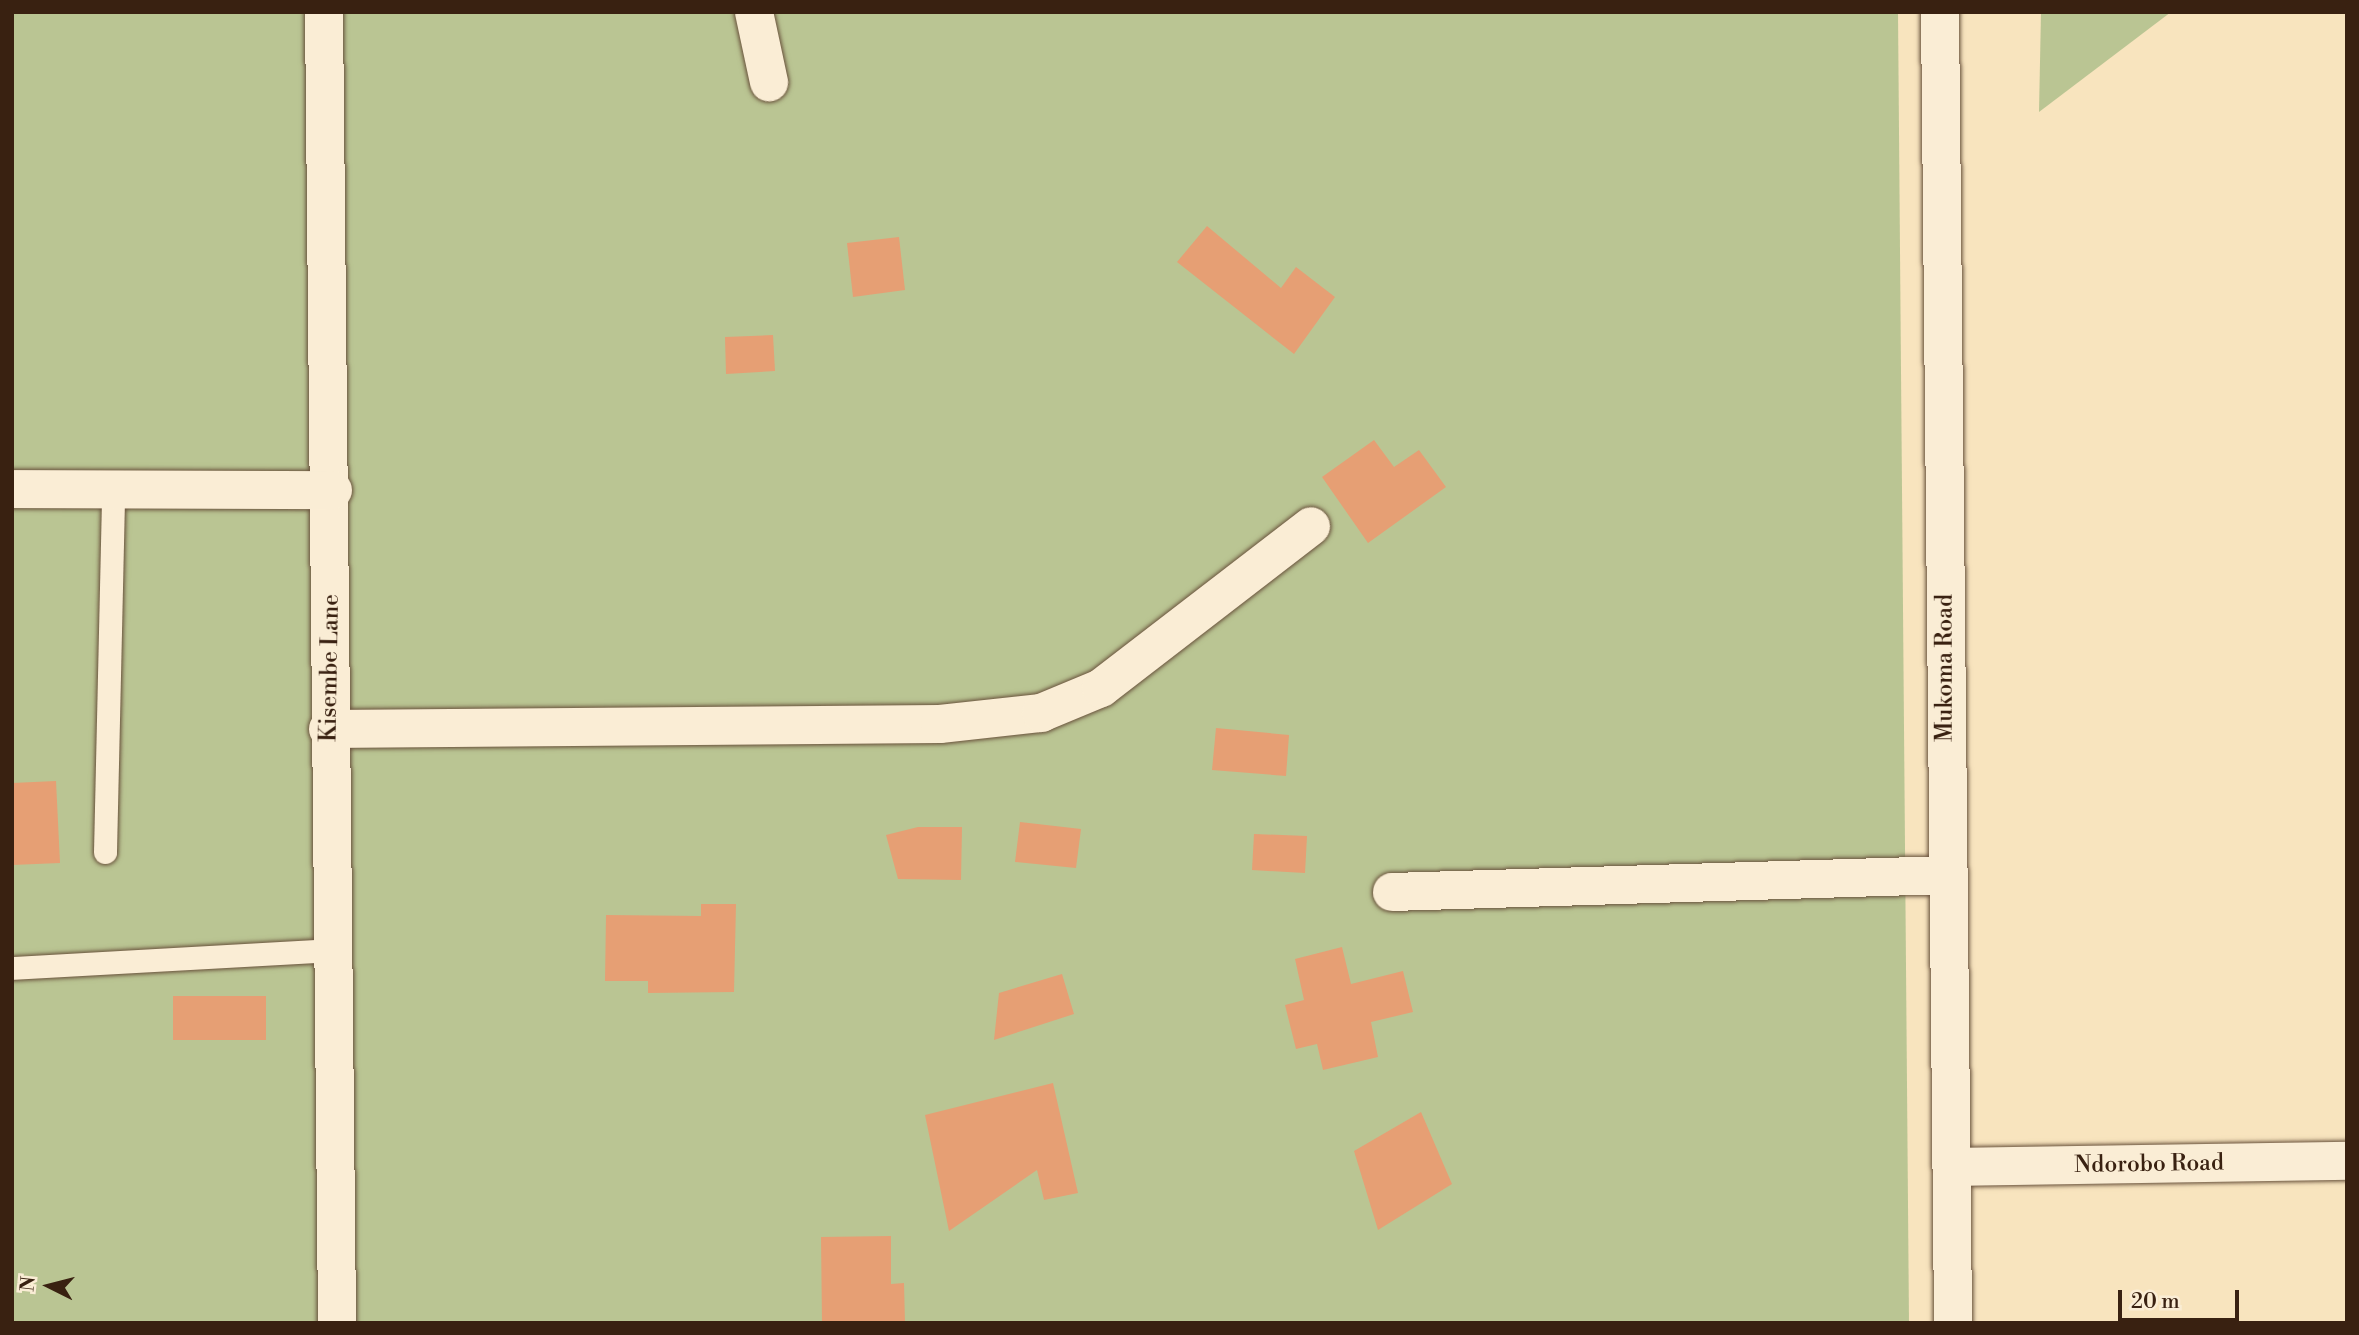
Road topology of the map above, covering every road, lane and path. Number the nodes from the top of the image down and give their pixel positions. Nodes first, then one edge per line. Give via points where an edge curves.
1 (324, 12) edge
2 (754, 12) edge
3 (1940, 12) edge
4 (769, 82) dead end
5 (12, 489) edge
6 (113, 489) junction
7 (333, 490) junction
8 (1311, 526) dead end
9 (328, 729) junction
10 (105, 852) dead end
11 (1947, 875) junction
12 (1392, 892) dead end
13 (335, 950) junction
14 (12, 968) edge
15 (2347, 1161) edge
16 (1952, 1167) junction
17 (337, 1323) edge
18 (1953, 1323) edge

1 - 7 street, Kisembe Lane
2 - 4 street
3 - 11 street, Mukoma Road
5 - 6 street
6 - 7 street
6 - 10 lane
7 - 9 street, Kisembe Lane
8 - 9 street via 1101,688 1041,713 940,723
9 - 13 street, Kisembe Lane
11 - 12 street
11 - 16 street, Mukoma Road
13 - 14 lane
13 - 17 street, Kisembe Lane
15 - 16 street, Ndorobo Road
16 - 18 street, Mukoma Road

